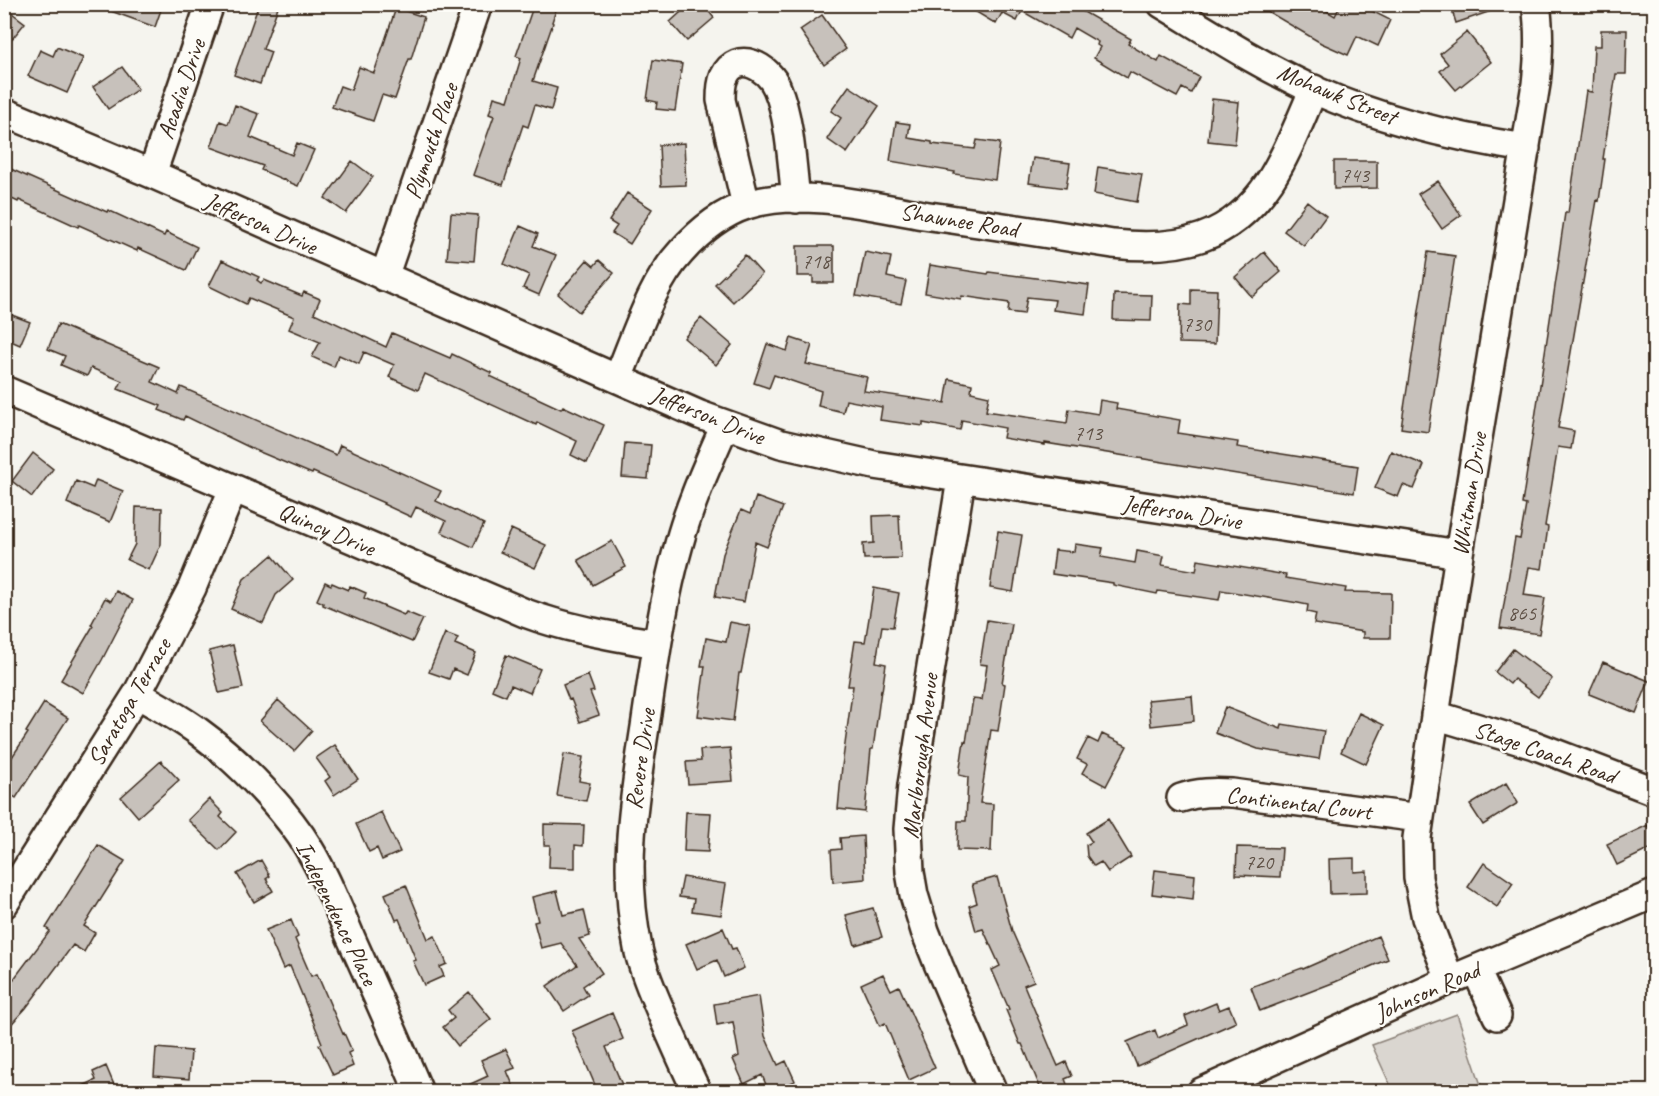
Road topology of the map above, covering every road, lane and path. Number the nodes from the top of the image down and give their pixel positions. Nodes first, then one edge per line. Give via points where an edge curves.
1 (210, 4) edge
2 (478, 4) edge
3 (1162, 4) edge
4 (1536, 4) edge
5 (1314, 89) junction
6 (4, 112) edge
7 (1526, 148) junction
8 (152, 174) junction
9 (796, 199) junction
10 (746, 205) junction
11 (384, 278) junction
12 (618, 378) junction
13 (4, 390) edge
14 (724, 425) junction
15 (961, 479) junction
16 (233, 489) junction
17 (1459, 554) junction
18 (657, 644) junction
19 (137, 694) junction
20 (1435, 716) junction
21 (1654, 791) edge
22 (1180, 798) dead end
23 (1419, 818) junction
24 (1654, 894) edge
25 (4, 904) edge
26 (1476, 970) junction
27 (1450, 980) junction
28 (1497, 1016) dead end
29 (419, 1092) edge
30 (697, 1092) edge
31 (993, 1092) edge
32 (1201, 1092) edge

1 - 8 street, Acadia Drive
2 - 11 street, Plymouth Place
3 - 5 street, Mohawk Street
4 - 7 street, Whitman Drive via 1539,60
5 - 7 street, Mohawk Street via 1417,126
5 - 9 street, Shawnee Road via 1270,180 1252,203 1217,230 1180,244 1113,244 827,200
6 - 8 street, Jefferson Drive
7 - 17 street, Whitman Drive
8 - 11 street, Jefferson Drive
9 - 10 street, Shawnee Road
9 - 10 street via 785,115 776,85 759,67 739,63 724,76 721,100
10 - 12 street, Shawnee Road via 707,228 672,263 652,298
11 - 12 street, Jefferson Drive
12 - 14 street, Jefferson Drive
13 - 16 street, Quincy Drive
14 - 15 street, Jefferson Drive via 827,456
14 - 18 street, Revere Drive via 679,543
15 - 17 street, Jefferson Drive
15 - 31 street, Marlborough Avenue via 912,785 909,852 914,895 925,931
16 - 18 street, Quincy Drive via 525,613 600,634
16 - 19 street, Saratoga Terrace via 187,597
17 - 20 street, Whitman Drive
18 - 30 street, Revere Drive via 631,823 630,889 644,970
19 - 25 street, Saratoga Terrace
19 - 29 street, Independence Place via 222,750 284,813 301,836 333,896
20 - 21 street, Stage Coach Road via 1534,745
20 - 23 street, Whitman Drive
22 - 23 street, Continental Court via 1195,793 1232,793
23 - 27 street, Whitman Drive via 1417,858 1421,897
24 - 26 street, Johnson Road
26 - 27 street, Johnson Road
26 - 28 street
27 - 32 street, Johnson Road

